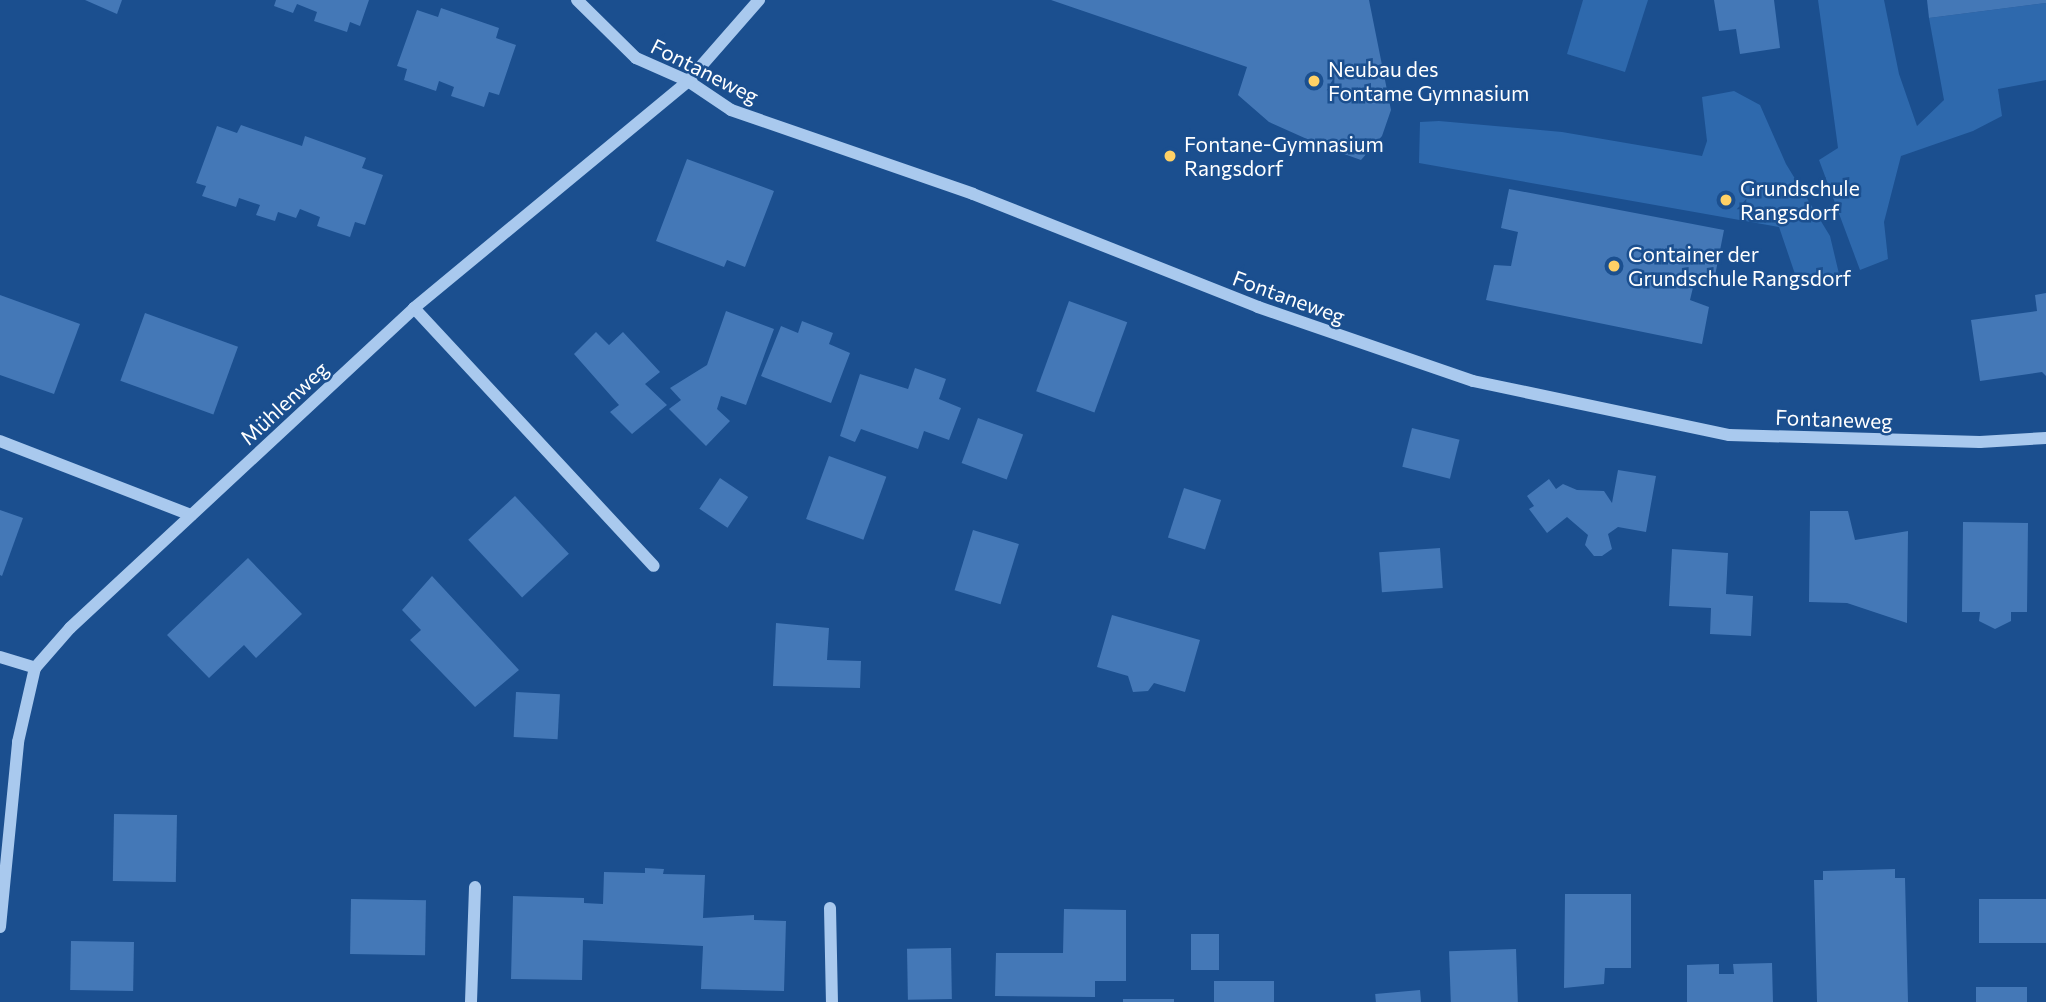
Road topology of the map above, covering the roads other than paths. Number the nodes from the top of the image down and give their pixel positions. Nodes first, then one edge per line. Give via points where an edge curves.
1 (577, 0) edge
2 (759, 0) edge
3 (688, 81) junction
4 (414, 308) junction
5 (2046, 438) edge
6 (0, 440) edge
7 (191, 515) junction
8 (654, 566) dead end
9 (0, 657) edge
10 (35, 668) junction
11 (475, 887) dead end
12 (830, 908) dead end
13 (0, 927) edge
14 (471, 1002) edge
15 (832, 1002) edge

1 - 3 street, Fontaneweg via 636,58
2 - 3 street, Mühlenweg
3 - 4 street, Mühlenweg
3 - 5 street, Fontaneweg via 731,110 973,194 1258,307 1473,381 1728,435 1980,442
4 - 7 street, Mühlenweg
4 - 8 street
6 - 7 street
7 - 10 street, Mühlenweg via 70,628
9 - 10 street
10 - 13 street, Mühlenweg via 18,742
11 - 14 street
12 - 15 street

